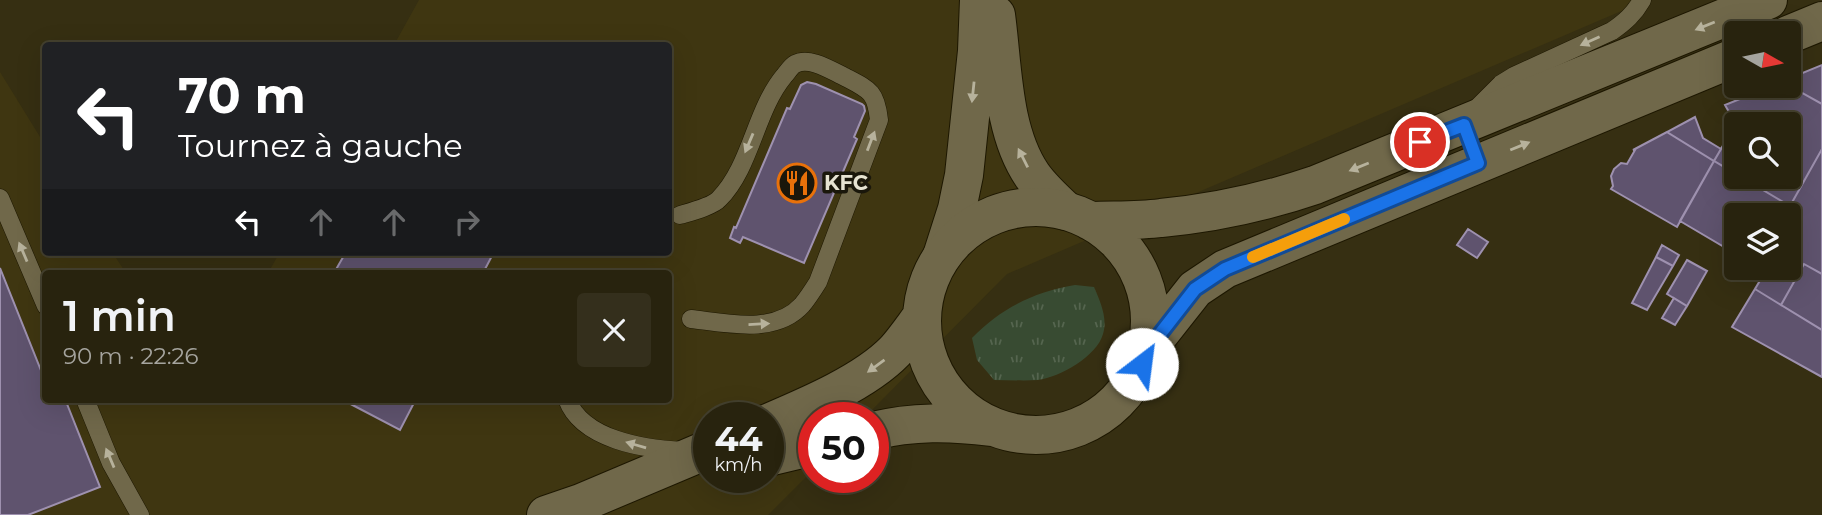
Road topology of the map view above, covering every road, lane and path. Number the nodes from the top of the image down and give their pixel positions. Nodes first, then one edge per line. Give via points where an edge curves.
1 (979, 0) edge
2 (994, 0) edge
3 (1642, 0) edge
4 (1769, 0) edge
5 (1822, 21) edge
6 (1801, 30) edge
7 (1724, 62) edge
8 (1464, 125) junction
9 (1478, 163) junction
10 (0, 198) edge
11 (680, 215) dead end
12 (1078, 216) junction
13 (942, 256) junction
14 (42, 297) edge
15 (922, 316) junction
16 (691, 319) dead end
17 (1146, 352) junction
18 (87, 403) edge
19 (569, 403) edge
20 (784, 415) edge
21 (993, 427) junction
22 (889, 428) edge
23 (693, 456) edge
24 (693, 463) edge
25 (693, 466) edge
26 (140, 515) edge
27 (546, 515) edge
28 (611, 515) edge

1 -> 13 main road via 964,175
12 -> 2 main road via 1032,174 1016,144
3 -> 8 lane via 1612,31 1501,84
4 -> 8 main road
5 - 6 main road
9 -> 7 main road
8 - 9 main road
8 -> 12 main road via 1267,201 1161,218
9 - 17 main road via 1225,269 1195,289
14 -> 10 lane
16 -> 11 lane via 769,324 802,305 818,282 879,120 877,100 865,87 818,64 794,64 779,83 736,175 718,202
12 - 13 main road via 1054,208 1028,207 991,216 959,237
12 - 17 main road via 1111,235 1140,276 1150,313
13 - 15 main road via 930,279
15 -> 20 main road via 880,363 840,389
15 - 21 main road via 924,342 936,377 960,407
17 - 21 main road via 1122,396 1080,426 1030,435
26 -> 18 lane via 111,463
23 -> 19 lane via 613,438 581,421
21 - 22 main road via 922,422
24 - 27 main road
25 - 28 main road

